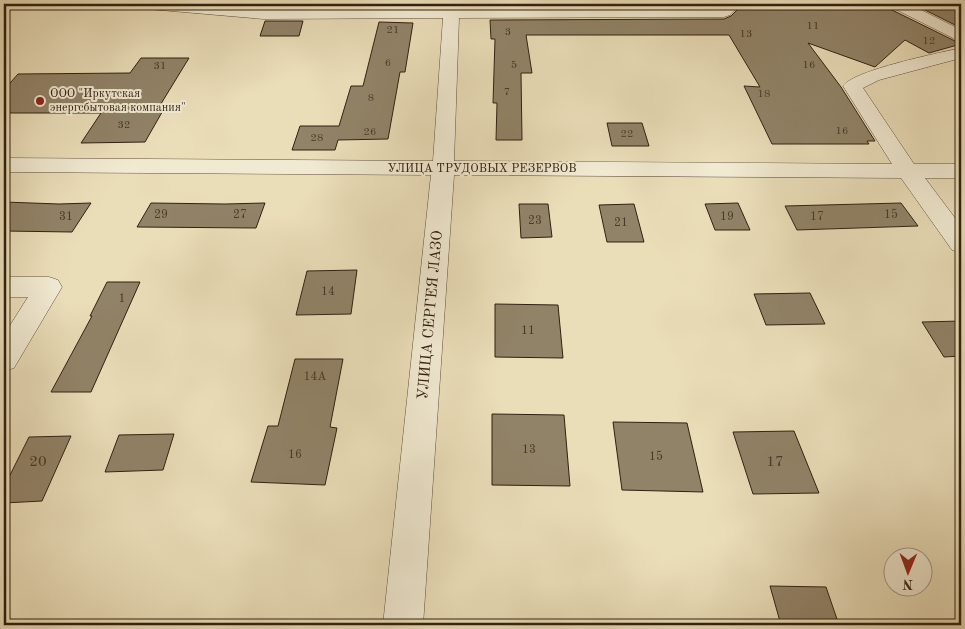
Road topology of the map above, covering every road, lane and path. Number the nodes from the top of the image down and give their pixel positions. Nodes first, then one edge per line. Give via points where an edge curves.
1 (148, 4) edge
2 (732, 4) edge
3 (897, 4) edge
4 (450, 8) edge
5 (961, 37) edge
6 (961, 53) edge
7 (4, 166) edge
8 (444, 169) junction
9 (908, 171) junction
10 (961, 171) edge
11 (961, 244) edge
12 (4, 288) edge
13 (4, 359) edge
14 (403, 625) edge

1 - 4 street via 264,14
2 - 4 street via 724,12
3 - 5 street
4 - 8 street, УЛИЦА СЕРГЕЯ ЛАЗО
6 - 9 street via 872,76 852,86
7 - 8 street, УЛИЦА ТРУДОВЫХ РЕЗЕРВОВ
8 - 9 street, УЛИЦА ТРУДОВЫХ РЕЗЕРВОВ
8 - 14 street, УЛИЦА СЕРГЕЯ ЛАЗО
9 - 10 street, УЛИЦА ТРУДОВЫХ РЕЗЕРВОВ
9 - 11 street
12 - 13 street via 49,287

